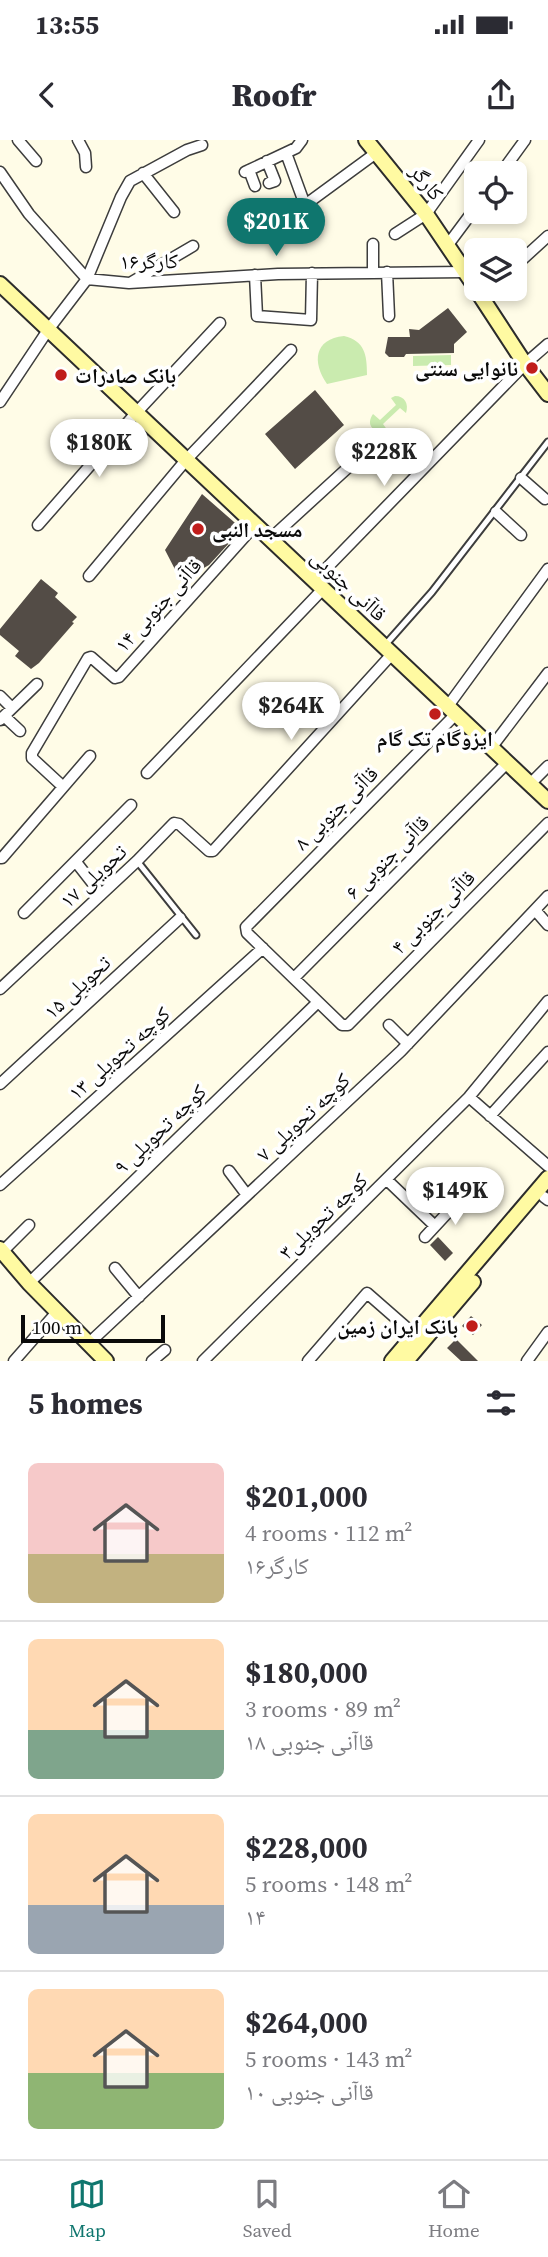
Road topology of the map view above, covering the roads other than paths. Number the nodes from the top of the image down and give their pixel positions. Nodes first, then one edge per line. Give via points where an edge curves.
1 (18, 140) edge
2 (78, 140) edge
3 (302, 140) edge
4 (366, 140) edge
5 (479, 140) edge
6 (525, 140) edge
7 (202, 145) dead end
8 (286, 153) junction
9 (376, 153) junction
10 (36, 160) dead end
11 (267, 161) junction
12 (509, 161) edge
13 (86, 167) dead end
14 (0, 172) edge
15 (143, 173) junction
16 (269, 183) dead end
17 (255, 186) dead end
18 (305, 205) junction
19 (174, 212) dead end
20 (426, 214) junction
21 (279, 220) dead end
22 (464, 223) edge
23 (396, 234) dead end
24 (548, 236) edge
25 (373, 244) dead end
26 (193, 246) dead end
27 (447, 246) junction
28 (527, 255) edge
29 (464, 271) edge
30 (373, 272) junction
31 (387, 272) junction
32 (464, 272) edge
33 (312, 273) junction
34 (255, 275) junction
35 (87, 279) junction
36 (129, 283) junction
37 (0, 285) edge
38 (487, 301) edge
39 (389, 316) dead end
40 (220, 323) dead end
41 (48, 330) junction
42 (548, 344) edge
43 (291, 350) dead end
44 (525, 364) junction
45 (548, 394) edge
46 (0, 402) edge
47 (136, 413) junction
48 (548, 442) edge
49 (186, 460) junction
50 (354, 463) dead end
51 (521, 478) junction
52 (545, 499) dead end
53 (496, 512) junction
54 (38, 525) dead end
55 (255, 525) junction
56 (521, 535) dead end
57 (270, 539) junction
58 (548, 569) edge
59 (89, 576) dead end
60 (319, 585) junction
61 (388, 650) junction
62 (548, 673) edge
63 (37, 684) dead end
64 (0, 696) edge
65 (452, 710) junction
66 (5, 715) edge
67 (20, 731) dead end
68 (491, 748) junction
69 (90, 756) dead end
70 (508, 763) junction
71 (548, 766) edge
72 (147, 773) dead end
73 (60, 783) dead end
74 (530, 784) junction
75 (548, 801) edge
76 (131, 805) dead end
77 (548, 823) edge
78 (0, 858) edge
79 (137, 861) junction
80 (75, 862) junction
81 (102, 894) junction
82 (548, 896) edge
83 (535, 910) junction
84 (24, 914) dead end
85 (180, 918) junction
86 (548, 925) edge
87 (195, 935) dead end
88 (263, 948) junction
89 (294, 978) junction
90 (0, 989) edge
91 (548, 1001) edge
92 (318, 1002) junction
93 (389, 1025) dead end
94 (408, 1044) junction
95 (548, 1052) edge
96 (0, 1084) edge
97 (469, 1097) junction
98 (490, 1116) junction
99 (548, 1166) edge
100 (229, 1171) dead end
101 (548, 1178) edge
102 (387, 1180) junction
103 (0, 1185) edge
104 (247, 1195) junction
105 (463, 1196) dead end
106 (547, 1197) edge
107 (29, 1225) dead end
108 (435, 1227) junction
109 (425, 1237) dead end
110 (1, 1250) edge
111 (115, 1268) dead end
112 (29, 1283) junction
113 (139, 1297) junction
114 (57, 1311) junction
115 (548, 1332) edge
116 (415, 1335) junction
117 (164, 1350) dead end
118 (95, 1355) edge
119 (13, 1361) edge
120 (152, 1361) edge
121 (203, 1361) edge
122 (308, 1361) edge
123 (393, 1361) edge
124 (406, 1361) edge
125 (527, 1361) edge

1 - 10 street
2 - 13 street
3 - 8 street
4 - 9 main road, کارگر
5 - 20 street
6 - 12 street
7 - 15 street
8 - 11 street
8 - 18 street
9 - 18 street
9 - 20 main road, کارگر
11 - 16 street via 275,181
11 - 17 street via 247,171
14 - 35 street via 29,214
15 - 19 street
15 - 35 street via 130,181 121,197
18 - 21 street
20 - 23 street
20 - 27 main road, کارگر
22 - 27 street
24 - 28 street
25 - 30 street
26 - 36 street
27 - 29 main road, کارگر
30 - 31 street, کارگر۱۶
30 - 33 street, کارگر۱۶
31 - 32 street, کارگر۱۶
31 - 39 street
33 - 34 street, کارگر۱۶
33 - 34 street via 311,320 257,316
34 - 36 street, کارگر۱۶
35 - 36 street, کارگر۱۶
35 - 41 street
37 - 41 main road, قاآنی جنوبی
38 - 44 main road, کارگر
40 - 47 street
41 - 46 street
41 - 47 main road, قاآنی جنوبی
42 - 44 street
43 - 49 street
44 - 45 main road, کارگر
44 - 60 street via 377,517
47 - 49 main road, قاآنی جنوبی
47 - 54 street
48 - 51 lane
49 - 55 main road, قاآنی جنوبی
49 - 59 street
50 - 57 street
51 - 52 street
51 - 53 lane
53 - 56 street
53 - 61 lane
55 - 57 main road, قاآنی جنوبی
55 - 73 street, قاآنی جنوبی ۱۴ via 117,678 88,657 32,753
57 - 60 main road, قاآنی جنوبی
58 - 65 street, قاآنی جنوبی ۸
60 - 61 main road, قاآنی جنوبی
60 - 72 street
61 - 65 main road, قاآنی جنوبی
61 - 79 street, تحویلی ۱۷ via 213,851 177,822
62 - 68 street
63 - 66 street
64 - 66 street
65 - 68 main road, قاآنی جنوبی
65 - 88 street, قاآنی جنوبی ۸ via 246,927
66 - 67 street
68 - 70 main road, قاآنی جنوبی
69 - 78 street
70 - 74 main road, قاآنی جنوبی
70 - 89 street, قاآنی جنوبی ۶
71 - 74 street
74 - 75 main road, قاآنی جنوبی
76 - 80 street
77 - 92 street, قاآنی جنوبی ۴ via 345,1026
79 - 81 street, تحویلی ۱۷
79 - 85 lane
80 - 81 street
80 - 84 street
81 - 90 street, تحویلی ۱۷
82 - 83 street, کوچه تحویلی ۷
83 - 86 street
83 - 94 street, کوچه تحویلی ۷
85 - 87 lane
85 - 96 street, تحویلی ۱۵
88 - 89 street
88 - 103 street, کوچه تحویلی ۱۳
89 - 92 street
91 - 97 street, کوچه تحویلی۳
92 - 112 street, کوچه تحویلی ۹
93 - 94 street
94 - 104 street, کوچه تحویلی ۷
95 - 98 street
97 - 98 street
97 - 102 street, کوچه تحویلی۳
98 - 99 street
100 - 104 street
101 - 116 main road
102 - 108 street
102 - 121 street, کوچه تحویلی۳
104 - 113 street, کوچه تحویلی ۷
105 - 108 street
106 - 124 main road
107 - 110 street
108 - 109 street
110 - 112 main road
111 - 113 street
112 - 114 main road
113 - 118 street, کوچه تحویلی ۷
114 - 118 main road
114 - 119 street
115 - 125 street
116 - 122 street via 366,1293
116 - 123 main road
117 - 120 street

